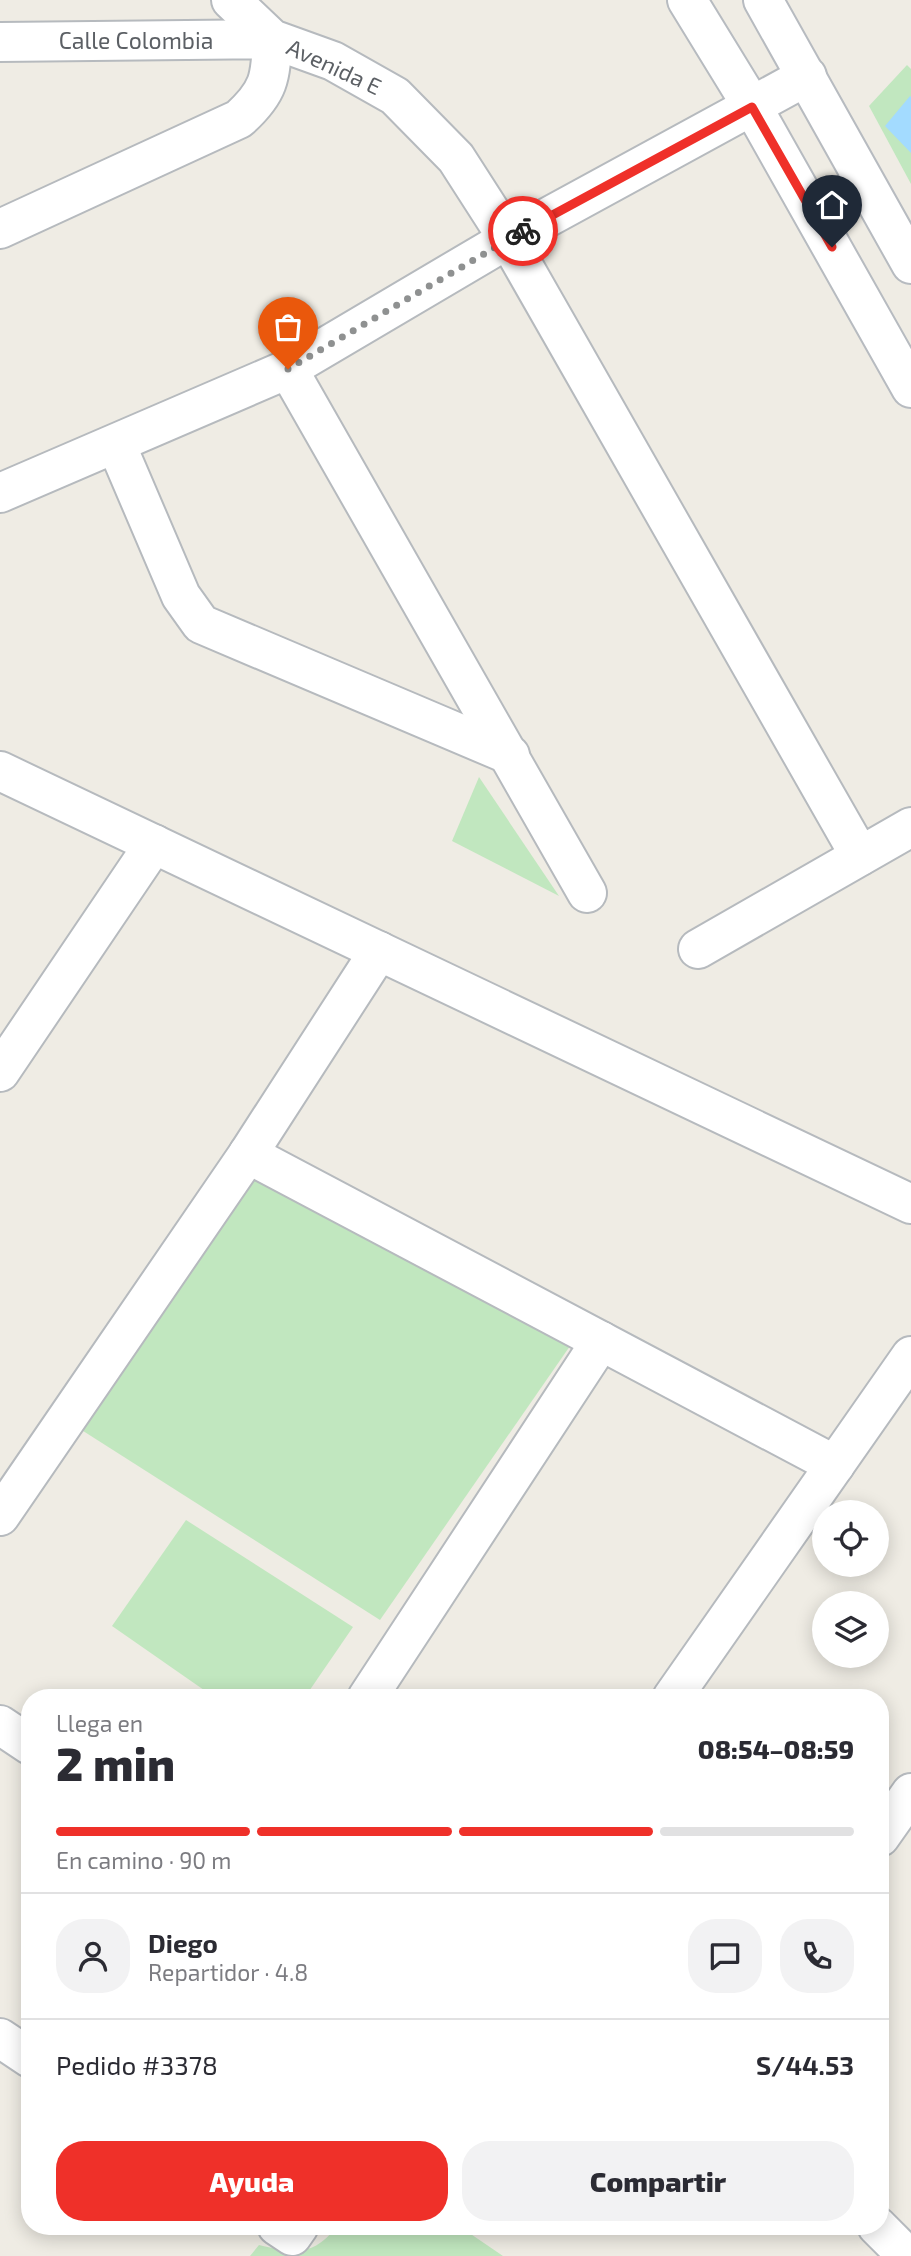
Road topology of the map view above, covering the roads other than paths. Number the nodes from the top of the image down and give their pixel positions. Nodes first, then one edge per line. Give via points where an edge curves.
1 (231, 0) edge
2 (687, 0) edge
3 (764, 0) edge
4 (272, 40) junction
5 (0, 42) edge
6 (807, 76) junction
7 (752, 107) junction
8 (0, 229) edge
9 (508, 239) junction
10 (911, 264) edge
11 (288, 369) junction
12 (911, 388) edge
13 (116, 444) junction
14 (0, 493) edge
15 (510, 755) junction
16 (0, 771) edge
17 (911, 827) edge
18 (154, 844) junction
19 (860, 856) junction
20 (587, 892) dead end
21 (698, 949) dead end
22 (379, 951) junction
23 (0, 1072) edge
24 (248, 1154) junction
25 (911, 1204) edge
26 (601, 1341) junction
27 (911, 1356) edge
28 (835, 1465) junction
29 (0, 1517) edge
30 (373, 1689) edge
31 (678, 1689) edge
32 (0, 1725) edge
33 (21, 1739) edge
34 (911, 1793) edge
35 (889, 1824) edge
36 (0, 2038) edge
37 (21, 2052) edge

1 - 4 street, Avenida E
2 - 7 street
3 - 6 street
4 - 5 street, Calle Colombia
4 - 8 street via 271,77 259,101 239,119
4 - 9 street, Avenida E via 333,61 395,96 456,158
6 - 7 street
6 - 10 street
7 - 9 street
7 - 12 street
9 - 11 street
9 - 19 street, Avenida E
11 - 13 street
11 - 15 street
13 - 14 street
13 - 15 street via 181,596 201,624
15 - 20 street
16 - 18 street
17 - 19 street
18 - 22 street
18 - 23 street
19 - 21 street
22 - 24 street
22 - 25 street
24 - 26 street
24 - 29 street
26 - 28 street
26 - 30 street
27 - 28 street
28 - 31 street
32 - 33 street
34 - 35 street
36 - 37 street

